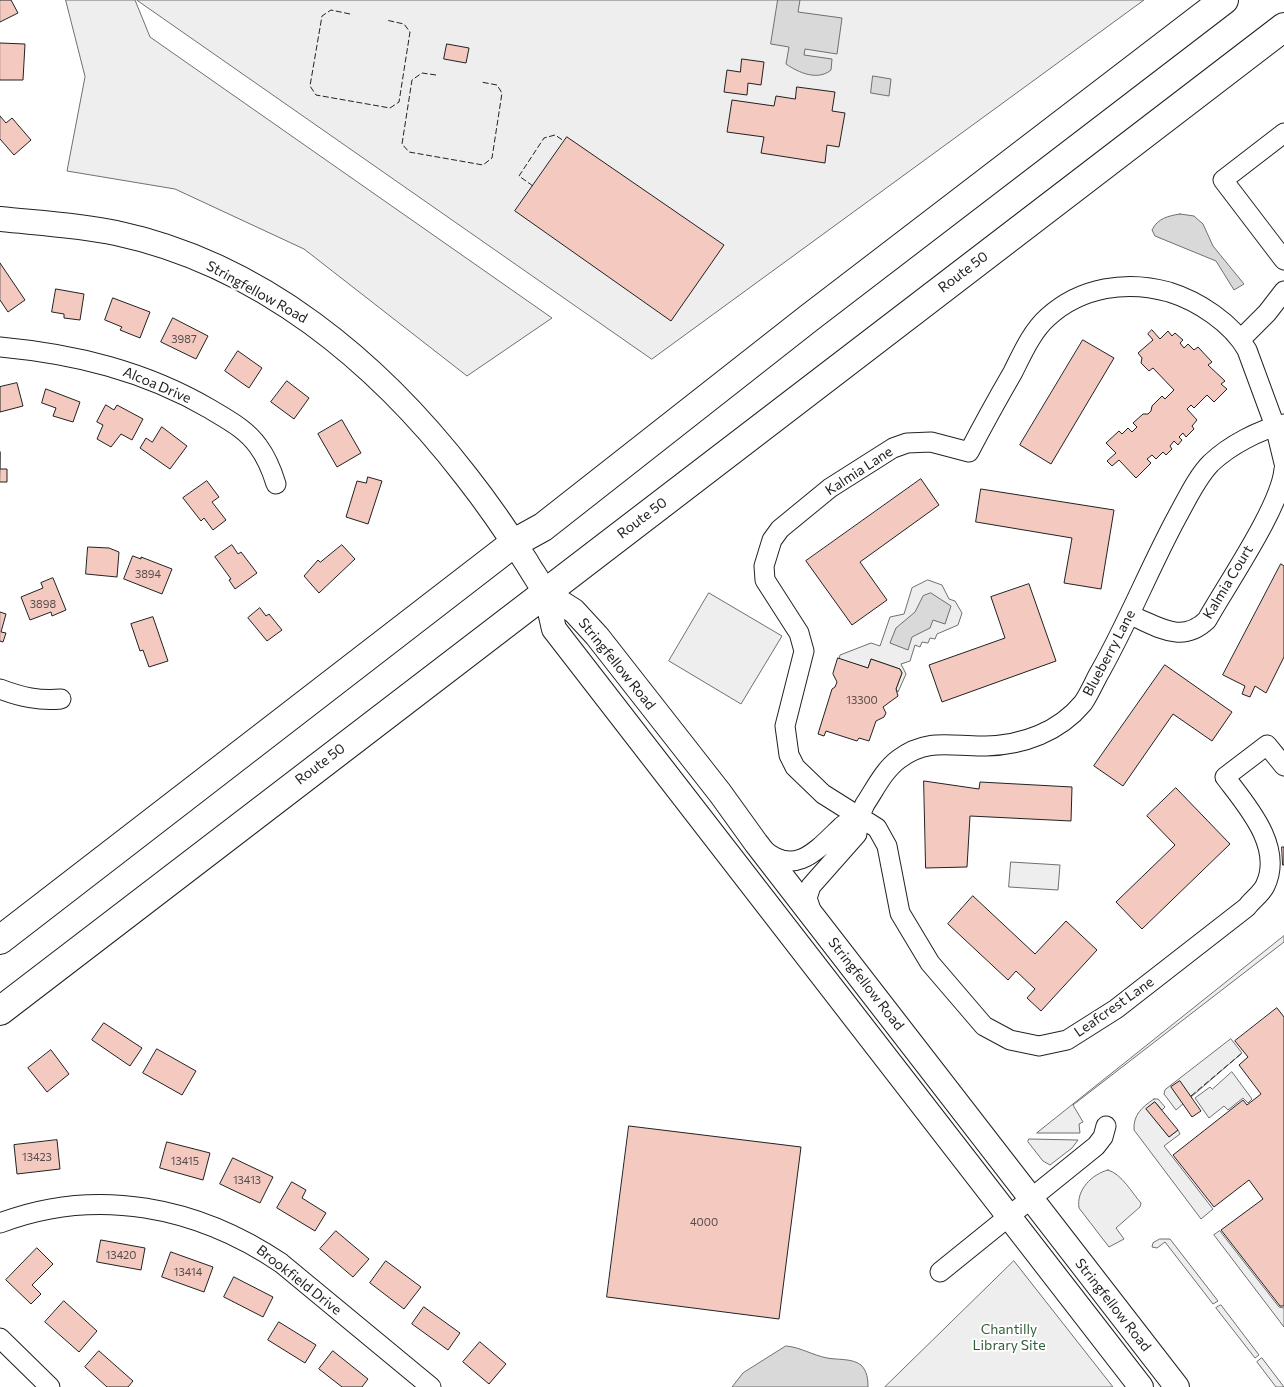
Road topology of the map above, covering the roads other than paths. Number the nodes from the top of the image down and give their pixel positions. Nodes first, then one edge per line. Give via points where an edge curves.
1 (1224, 0) edge
2 (1284, 26) edge
3 (1284, 134) edge
4 (0, 219) edge
5 (1284, 260) edge
6 (1284, 291) edge
7 (1241, 339) junction
8 (0, 348) edge
9 (1279, 425) edge
10 (1284, 463) edge
11 (1284, 469) edge
12 (276, 484) dead end
13 (514, 543) junction
14 (544, 592) junction
15 (1130, 615) junction
16 (0, 689) edge
17 (62, 699) dead end
18 (1284, 766) edge
19 (857, 817) junction
20 (756, 843) junction
21 (814, 918) junction
22 (0, 940) edge
23 (0, 1010) edge
24 (1106, 1126) dead end
25 (1032, 1199) junction
26 (1010, 1218) junction
27 (0, 1223) edge
28 (940, 1272) dead end
29 (0, 1338) edge
30 (50, 1387) edge
31 (431, 1387) edge
32 (1141, 1387) edge
33 (1177, 1387) edge

1 - 13 highway via 543,527
2 - 14 highway, Route 50
3 - 5 street via 1223,180
4 - 13 main road, Stringfellow Road via 83,227 165,247 208,263 295,310 365,364 410,408 495,513
6 - 7 street
7 - 9 street
7 - 19 street, Kalmia Lane via 1194,303 1147,286 1113,286 1068,302 1047,318 1026,347 969,452 931,442 907,443 893,448 846,477 780,529 767,554 765,580 799,633 804,651 785,726 789,755 808,781
8 - 12 street, Alcoa Drive via 38,350 86,359 156,382 193,399 243,430 258,446
9 - 10 street
9 - 15 street, Blueberry Lane via 1236,444 1210,464 1186,501
11 - 15 street, Kalmia Court via 1283,483 1261,527 1207,620 1188,633 1176,634
13 - 14 main road, Stringfellow Road
13 - 22 highway
14 - 20 main road, Stringfellow Road via 574,611 596,636
14 - 23 highway, Route 50
14 - 26 main road, Stringfellow Road via 554,629
15 - 19 street, Blueberry Lane via 1082,703 1050,732 1014,744 946,743 917,747 898,760 883,777
16 - 17 street via 21,697
18 - 19 street, Leafcrest Lane via 1267,745 1225,777 1260,823 1270,845 1270,870 1265,886 1247,906 1116,1009 1067,1040 1039,1046 1010,1040 984,1026 930,963 900,913 887,846 877,828
19 - 20 street, Blueberry Lane via 804,859 783,861
19 - 21 street, Blueberry Lane via 858,834 811,886 807,898
20 - 21 main road, Stringfellow Road
21 - 25 main road, Stringfellow Road
24 - 25 street via 1096,1146
25 - 26 street
25 - 33 main road, Stringfellow Road
26 - 28 street
26 - 32 main road, Stringfellow Road
27 - 31 street, Brookfield Drive via 41,1211 98,1204 144,1207 203,1221 281,1263
29 - 30 street

